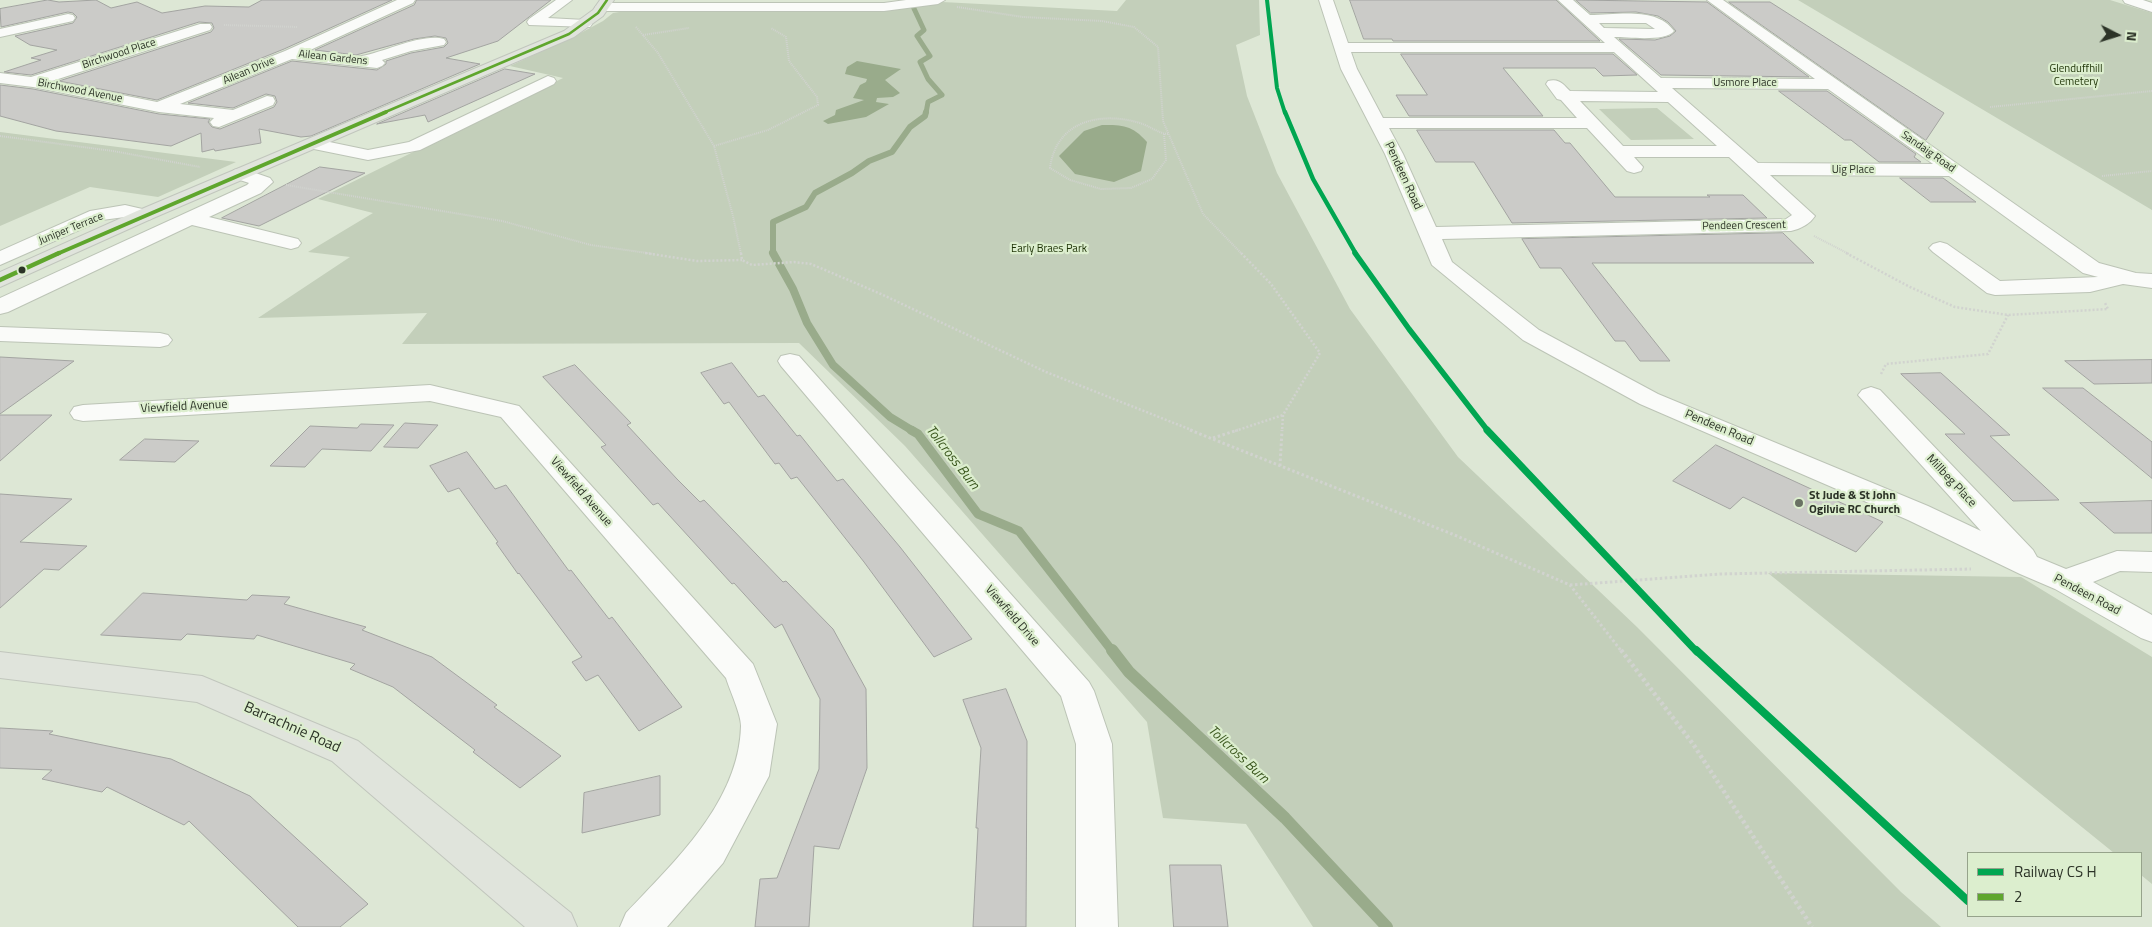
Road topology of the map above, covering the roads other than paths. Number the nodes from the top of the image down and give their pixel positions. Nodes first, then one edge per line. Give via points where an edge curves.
1 (408, 0) edge
2 (565, 0) edge
3 (1326, 0) edge
4 (1566, 0) edge
5 (1714, 0) edge
6 (2130, 0) edge
7 (935, 1) edge
8 (605, 4) edge
9 (2152, 8) edge
10 (68, 18) dead end
11 (1587, 19) junction
12 (585, 24) junction
13 (205, 27) road end
14 (1602, 32) junction
15 (0, 33) edge
16 (439, 42) dead end
17 (1342, 47) junction
18 (1618, 48) junction
19 (290, 54) junction
20 (0, 78) edge
21 (548, 81) dead end
22 (33, 82) junction
23 (1657, 83) junction
24 (1832, 84) junction
25 (1673, 97) junction
26 (267, 101) dead end
27 (159, 107) junction
28 (1378, 123) junction
29 (1591, 123) junction
30 (315, 144) junction
31 (1619, 151) junction
32 (1734, 152) junction
33 (1634, 167) dead end
34 (1753, 169) junction
35 (1954, 170) junction
36 (241, 174) junction
37 (144, 215) junction
38 (190, 219) junction
39 (1429, 233) junction
40 (291, 243) dead end
41 (1940, 248) dead end
42 (0, 259) edge
43 (2124, 277) junction
44 (0, 280) edge
45 (2152, 281) edge
46 (0, 307) edge
47 (0, 334) edge
48 (160, 340) dead end
49 (790, 362) dead end
50 (1871, 395) road end
51 (83, 412) dead end
52 (2152, 562) edge
53 (2031, 567) junction
54 (2066, 581) junction
55 (2152, 630) edge
56 (0, 665) edge
57 (556, 927) edge
58 (641, 927) edge
59 (1097, 927) edge

1 - 19 street, Ailean Drive
2 - 12 street via 534,22
3 - 17 street, Pendeen Road
4 - 11 street, Pendeen Crescent
5 - 24 street, Sandaig Road
6 - 9 street
7 - 8 street via 884,7
8 - 12 main road
10 - 15 street via 44,20
11 - 14 street, Pendeen Crescent
11 - 14 street via 1646,19 1667,30
12 - 30 main road via 569,34
13 - 22 street, Birchwood Place
14 - 18 street, Pendeen Crescent
16 - 19 street, Ailean Gardens via 369,62
17 - 18 street
17 - 28 street, Pendeen Road via 1349,69
18 - 23 street, Pendeen Crescent
19 - 27 street, Ailean Drive
20 - 22 street, Birchwood Avenue
21 - 30 street via 414,146 368,155
22 - 27 street, Birchwood Avenue
23 - 24 street, Usmore Place
23 - 25 street, Pendeen Crescent
24 - 35 street, Sandaig Road
25 - 29 street via 1559,90
25 - 32 street, Pendeen Crescent
26 - 27 street via 227,118
28 - 29 street, Pendeen Road
28 - 39 street, Pendeen Road
29 - 31 street
30 - 36 main road
31 - 32 street
31 - 33 street
32 - 34 street, Pendeen Crescent
34 - 35 street, Uig Place
34 - 39 street, Pendeen Crescent via 1805,216 1791,225
35 - 43 street, Sandaig Road via 2091,268
36 - 37 main road
36 - 38 street via 263,182
37 - 42 street, Juniper Terrace via 125,211 97,215
37 - 44 main road
38 - 40 street
38 - 46 street
39 - 53 street, Pendeen Road via 1443,265 1531,336 1649,398 1918,513
41 - 43 street via 1995,288 2090,285
43 - 45 street, Sandaig Road
47 - 48 street
49 - 59 street, Viewfield Drive via 1077,691 1094,744
50 - 53 street, Millbeg Place
51 - 58 street, Viewfield Avenue via 430,394 510,411 740,673 759,724 751,776 709,851
52 - 54 street via 2117,561
53 - 54 street, Pendeen Road
54 - 55 street, Pendeen Road
56 - 57 main road, Barrachnie Road via 202,689 345,751

